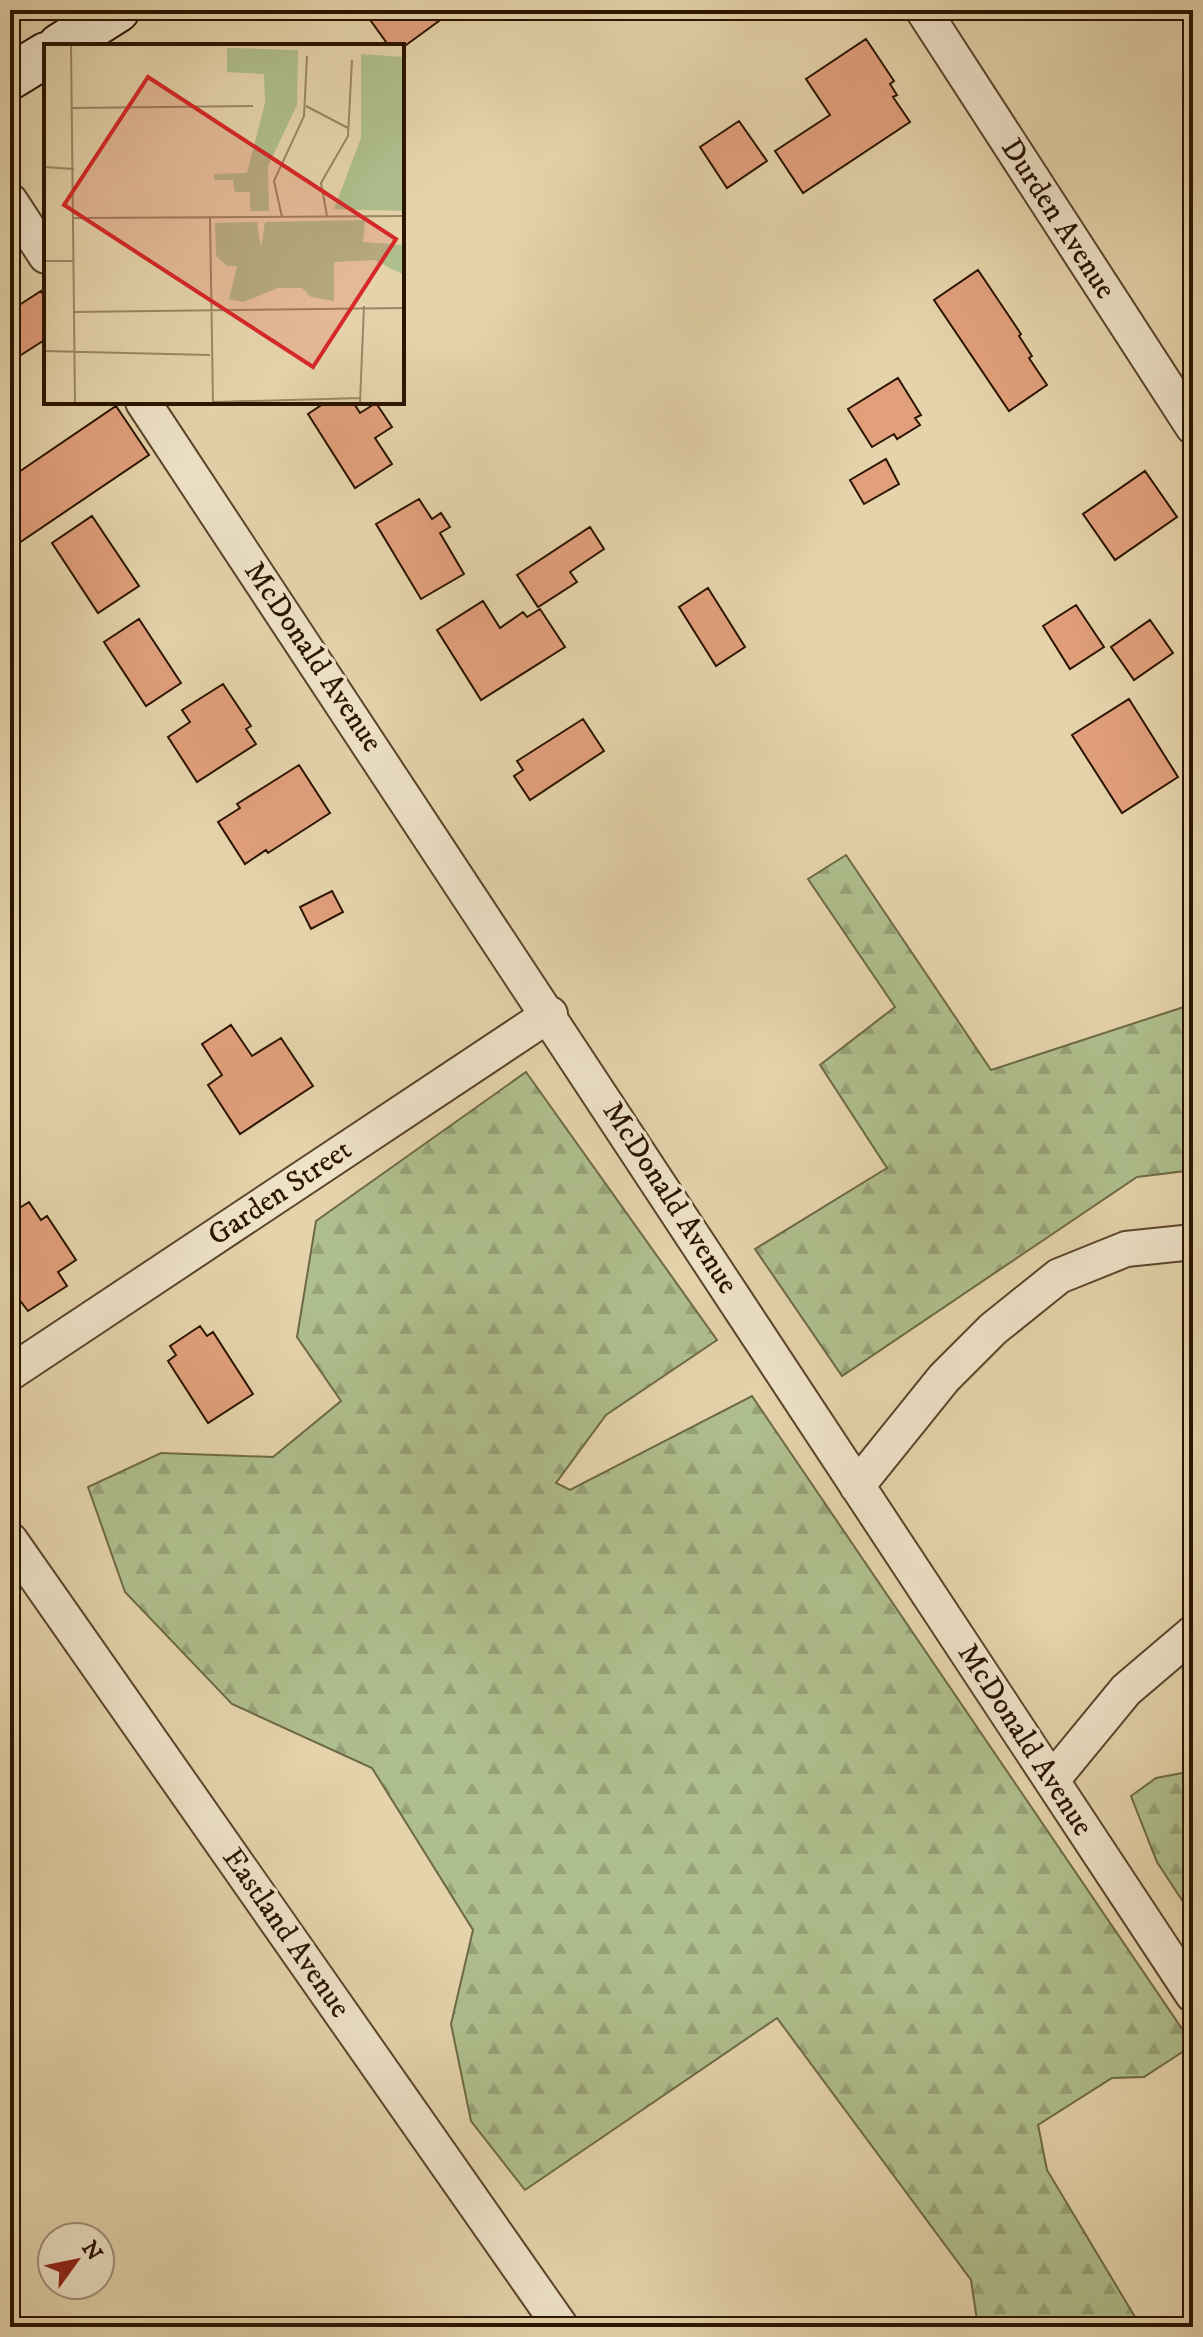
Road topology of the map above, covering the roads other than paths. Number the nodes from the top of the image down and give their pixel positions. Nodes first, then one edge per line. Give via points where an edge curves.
1 (117, 10) edge
2 (923, 10) edge
3 (63, 44) edge
4 (44, 56) edge
5 (10, 77) edge
6 (10, 201) edge
7 (44, 253) edge
8 (144, 404) edge
9 (1193, 427) edge
10 (550, 1014) junction
11 (1193, 1242) edge
12 (10, 1373) edge
13 (857, 1486) junction
14 (10, 1540) edge
15 (1193, 1633) edge
16 (1052, 1780) junction
17 (1193, 1995) edge
18 (561, 2327) edge

1 - 3 street
2 - 9 street, Durden Avenue
4 - 5 street
6 - 7 street
8 - 10 street, McDonald Avenue
10 - 12 street, Garden Street
10 - 13 street, McDonald Avenue
11 - 13 street via 1126,1249 1059,1276 993,1329 944,1378
13 - 16 street, McDonald Avenue
14 - 18 street, Eastland Avenue
15 - 16 street via 1126,1690
16 - 17 street, McDonald Avenue

